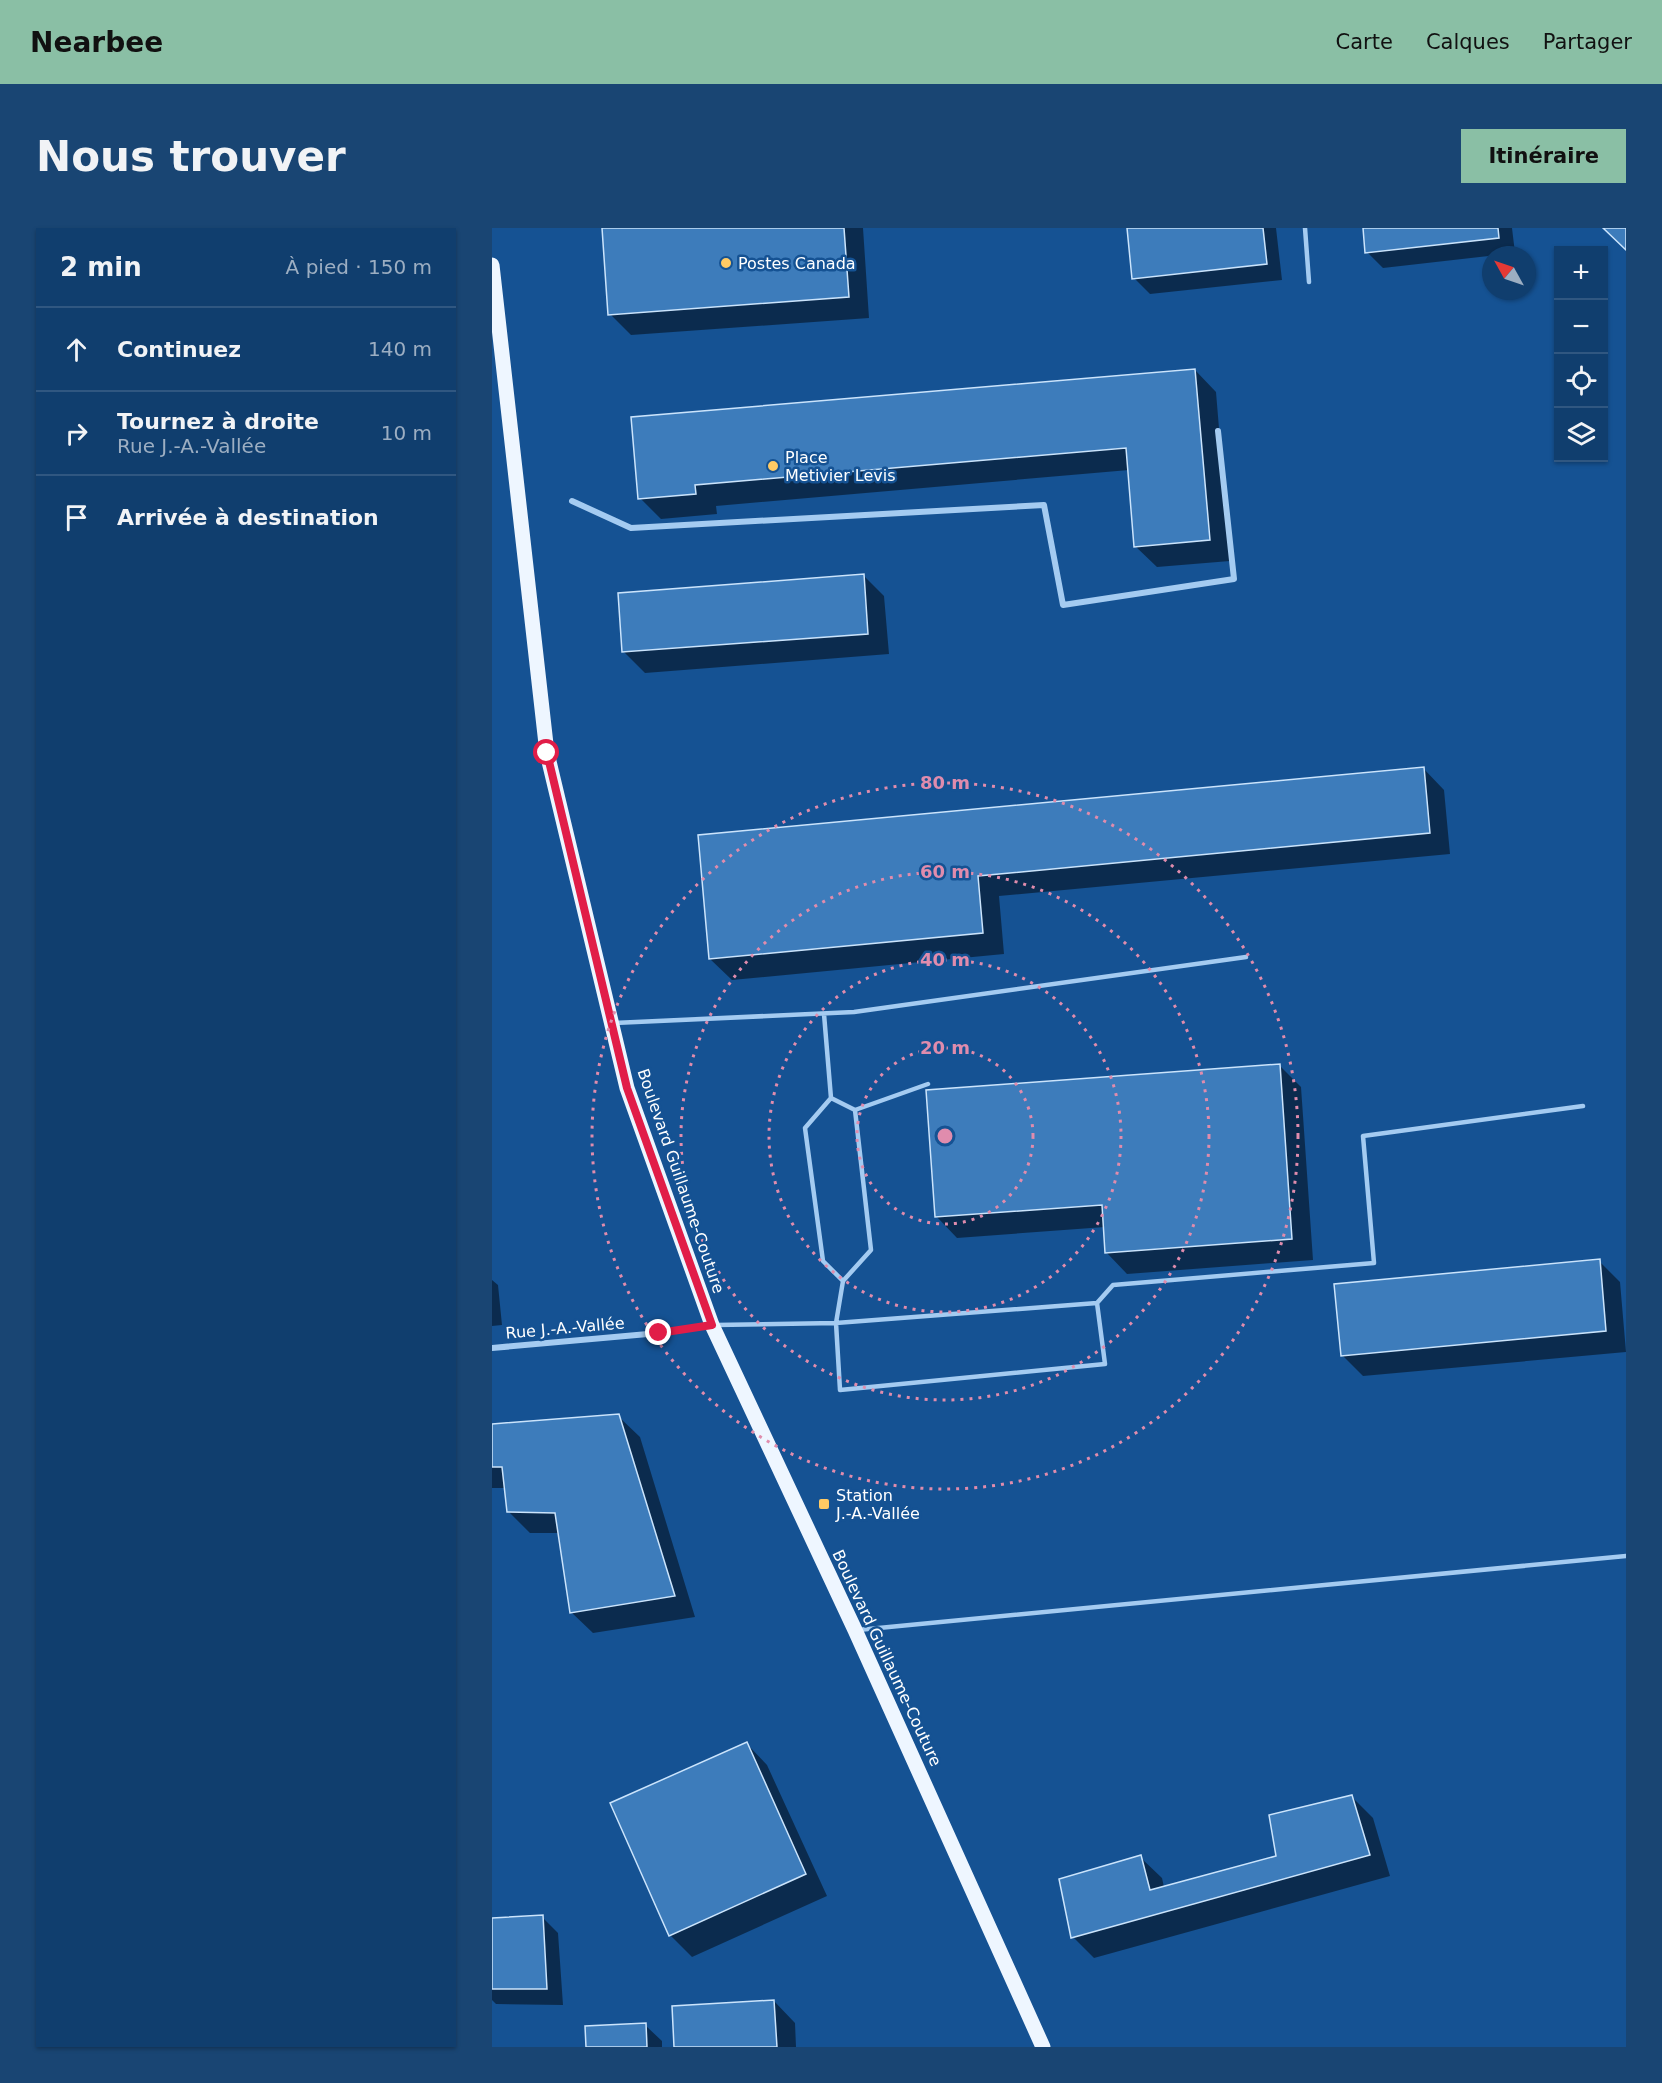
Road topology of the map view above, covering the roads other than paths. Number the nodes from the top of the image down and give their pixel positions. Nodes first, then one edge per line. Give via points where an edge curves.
1 (1305, 228) edge
2 (492, 265) edge
3 (1309, 282) dead end
4 (495, 325) edge
5 (1218, 431) dead end
6 (572, 501) dead end
7 (1246, 957) dead end
8 (824, 1014) junction
9 (612, 1023) junction
10 (928, 1084) dead end
11 (831, 1098) junction
12 (1583, 1106) dead end
13 (855, 1110) junction
14 (843, 1281) junction
15 (1097, 1303) junction
16 (836, 1323) junction
17 (712, 1325) junction
18 (492, 1348) edge
19 (1626, 1556) edge
20 (855, 1630) junction
21 (1043, 2047) edge

1 - 3 lane
2 - 4 main road, Boulevard Guillaume-Couture
4 - 9 main road, Boulevard Guillaume-Couture via 547,753
5 - 6 street via 1234,579 1063,605 1044,505 631,528
7 - 8 lane
8 - 9 lane
8 - 11 lane
9 - 17 main road, Boulevard Guillaume-Couture via 627,1088
10 - 13 lane
11 - 13 lane
11 - 14 lane via 805,1128 823,1261
12 - 15 lane via 1363,1136 1374,1263 1113,1285
13 - 14 lane via 871,1250
14 - 16 lane
15 - 16 lane
15 - 16 lane via 1105,1364 840,1390
16 - 17 lane
17 - 18 street, Rue J.-A.-Vallée
17 - 20 main road, Boulevard Guillaume-Couture
19 - 20 lane
20 - 21 main road, Boulevard Guillaume-Couture

